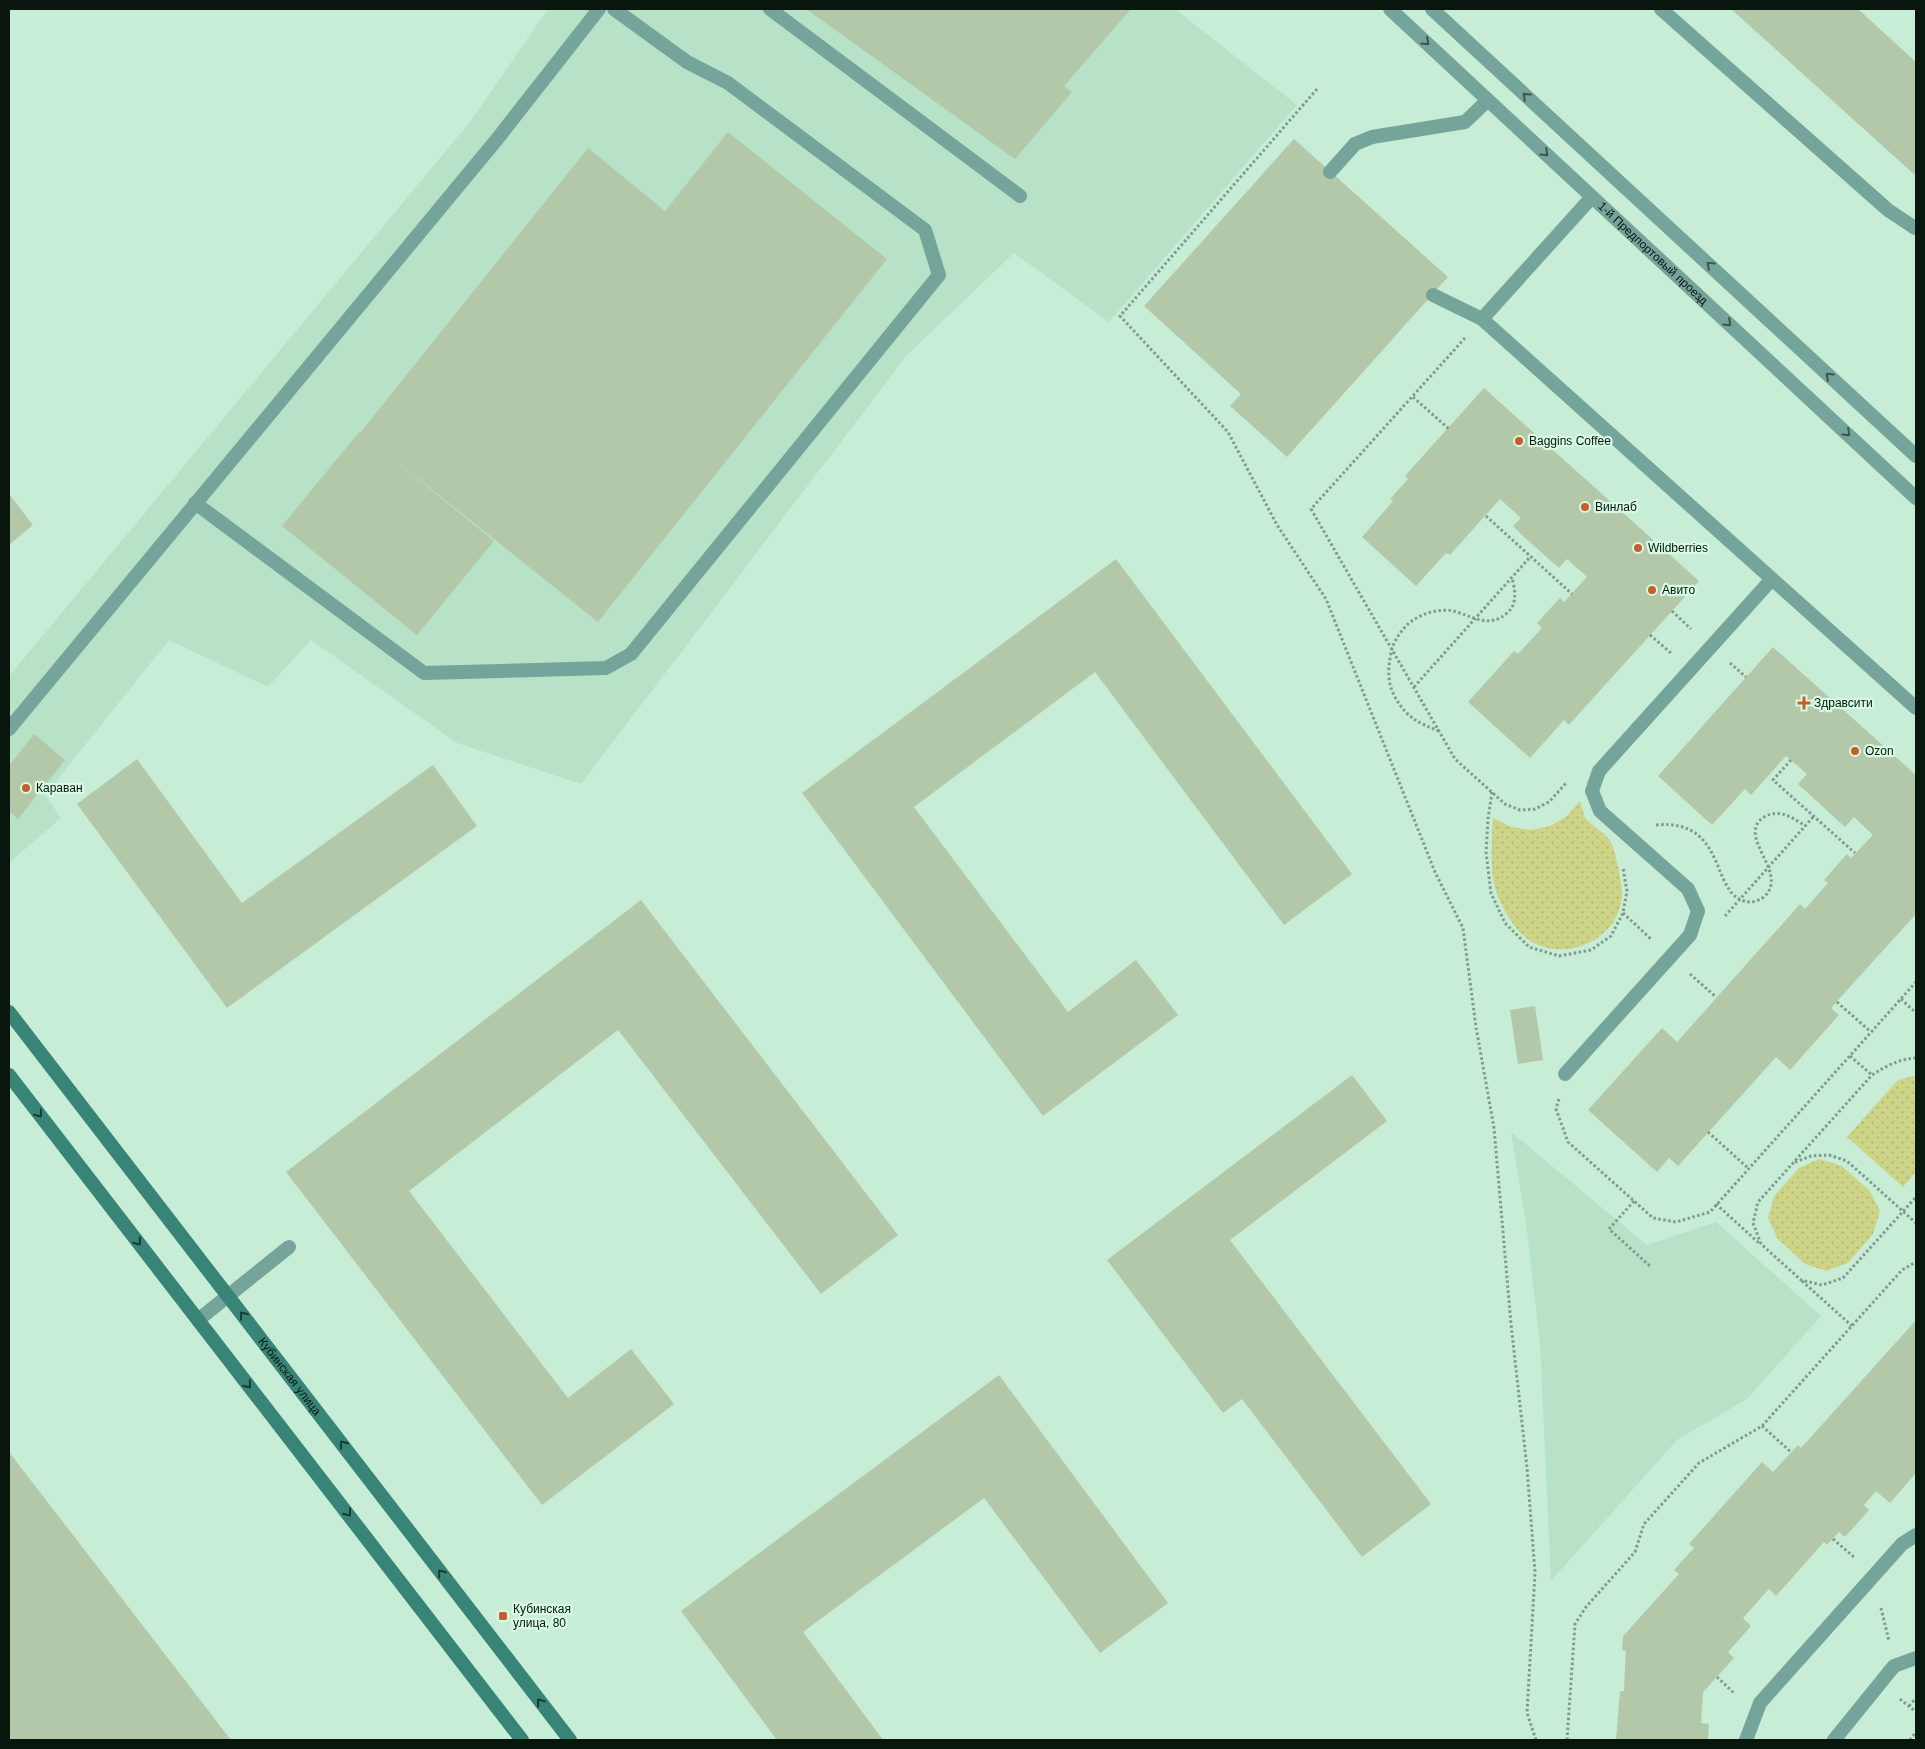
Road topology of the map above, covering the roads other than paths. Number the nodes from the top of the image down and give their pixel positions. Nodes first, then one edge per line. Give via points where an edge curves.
1 (599, 9) edge
2 (614, 9) edge
3 (770, 9) edge
4 (1390, 9) edge
5 (1432, 9) edge
6 (1661, 9) edge
7 (1488, 100) junction
8 (1330, 172) dead end
9 (1020, 196) dead end
10 (1592, 196) junction
11 (1916, 228) edge
12 (1433, 295) dead end
13 (1482, 319) junction
14 (1916, 456) edge
15 (1916, 498) edge
16 (195, 503) junction
17 (1772, 579) junction
18 (1916, 708) edge
19 (9, 729) edge
20 (9, 1012) edge
21 (1565, 1074) road end
22 (9, 1075) edge
23 (289, 1247) dead end
24 (228, 1296) junction
25 (198, 1320) junction
26 (1916, 1535) edge
27 (1916, 1658) edge
28 (522, 1740) edge
29 (570, 1740) edge
30 (1746, 1740) edge
31 (1834, 1740) edge

1 - 16 street via 492,145
2 - 16 street via 687,62 728,83 925,230 939,275 632,654 606,668 424,673
3 - 9 street
4 -> 7 street, 1-й Предпортовый проезд
14 -> 5 street
6 - 11 street via 1888,210
7 - 8 street via 1465,122 1372,137 1355,144
7 -> 10 street, 1-й Предпортовый проезд
10 - 13 street
10 -> 15 street, 1-й Предпортовый проезд
12 - 13 street
13 - 17 street
16 - 19 street
17 - 18 street
17 - 21 street via 1598,771 1592,791 1600,811 1688,889 1698,911 1690,935
20 - 24 main road, Кубинская улица
22 -> 25 main road
23 - 24 street
24 - 25 street
29 -> 24 main road, Кубинская улица
25 -> 28 main road
26 - 30 street via 1902,1544 1760,1703
27 - 31 street via 1894,1666

